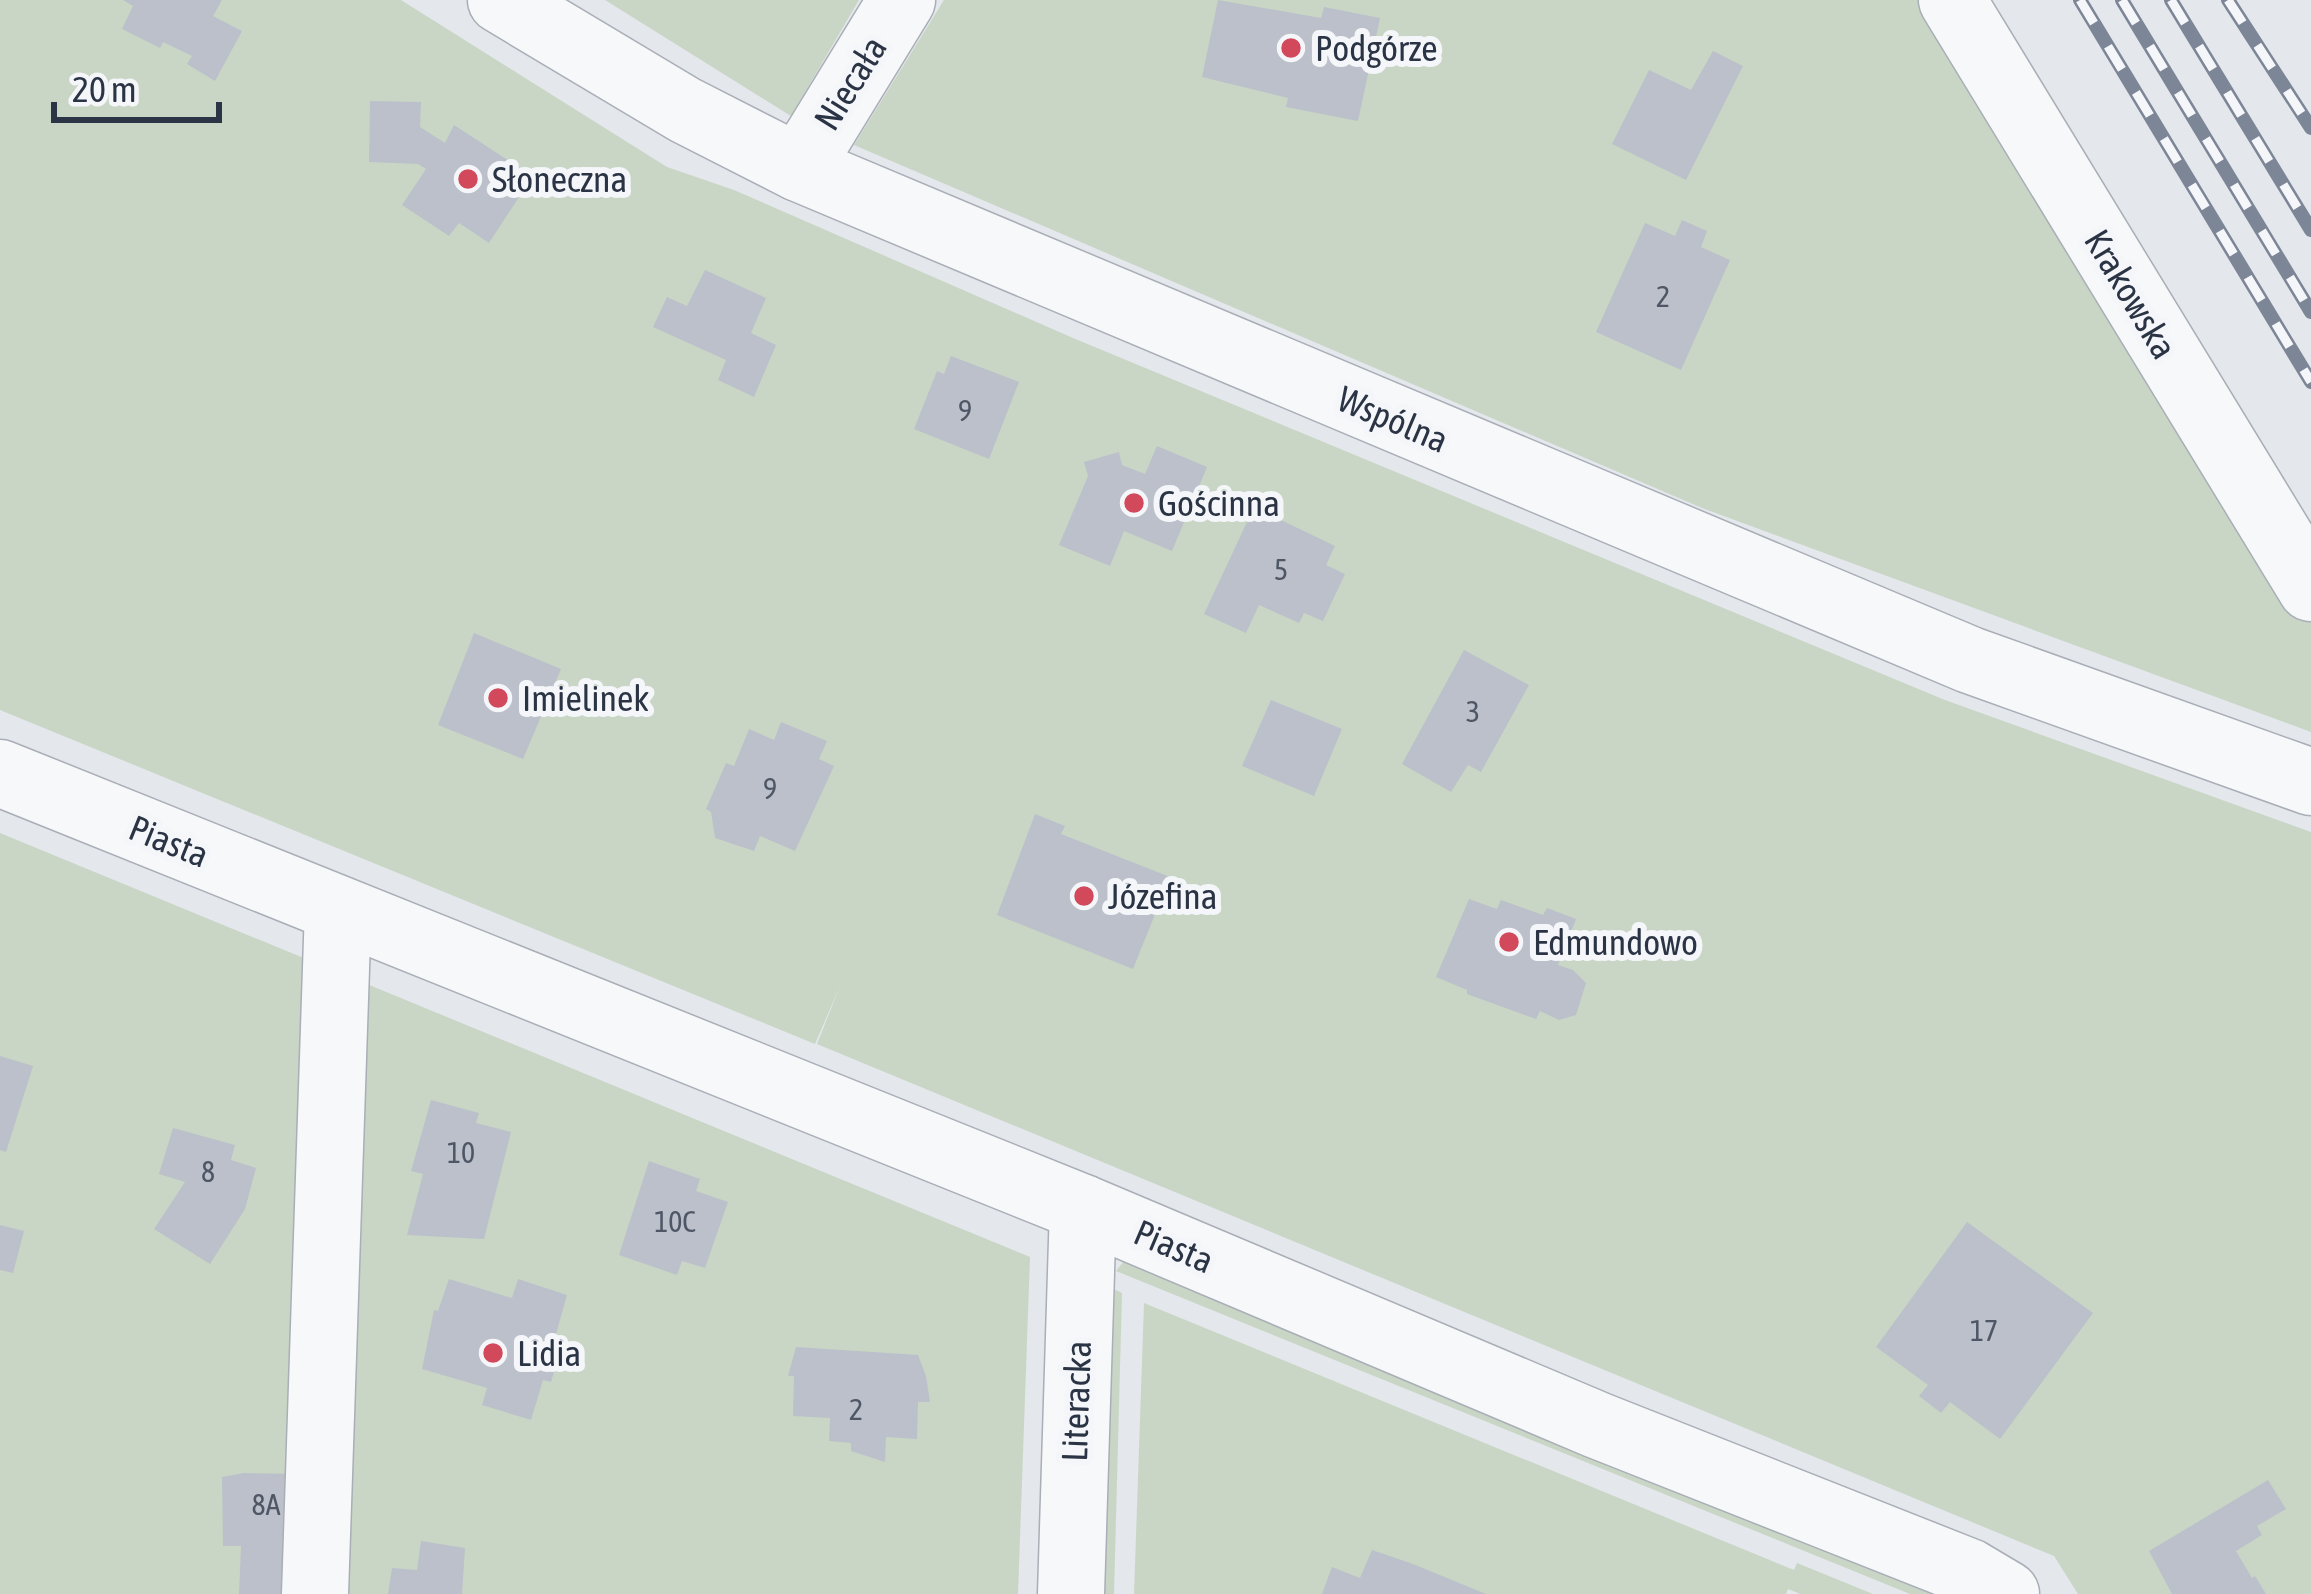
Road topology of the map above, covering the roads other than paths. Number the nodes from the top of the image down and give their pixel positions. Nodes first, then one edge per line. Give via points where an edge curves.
1 (500, 0) edge
2 (902, 0) edge
3 (1952, 0) edge
4 (799, 168) junction
5 (2311, 588) edge
6 (0, 773) edge
7 (2311, 782) edge
8 (338, 909) junction
9 (1083, 1208) junction
10 (315, 1594) edge
11 (1071, 1594) edge
12 (2006, 1594) edge

1 - 4 street, Wspólna
2 - 4 street, Niecała
3 - 5 street, Krakowska
4 - 7 street, Wspólna via 1948,651
6 - 8 street, Piasta
8 - 9 street, Piasta
8 - 10 street
9 - 11 street, Literacka
9 - 12 street, Piasta via 1969,1572

